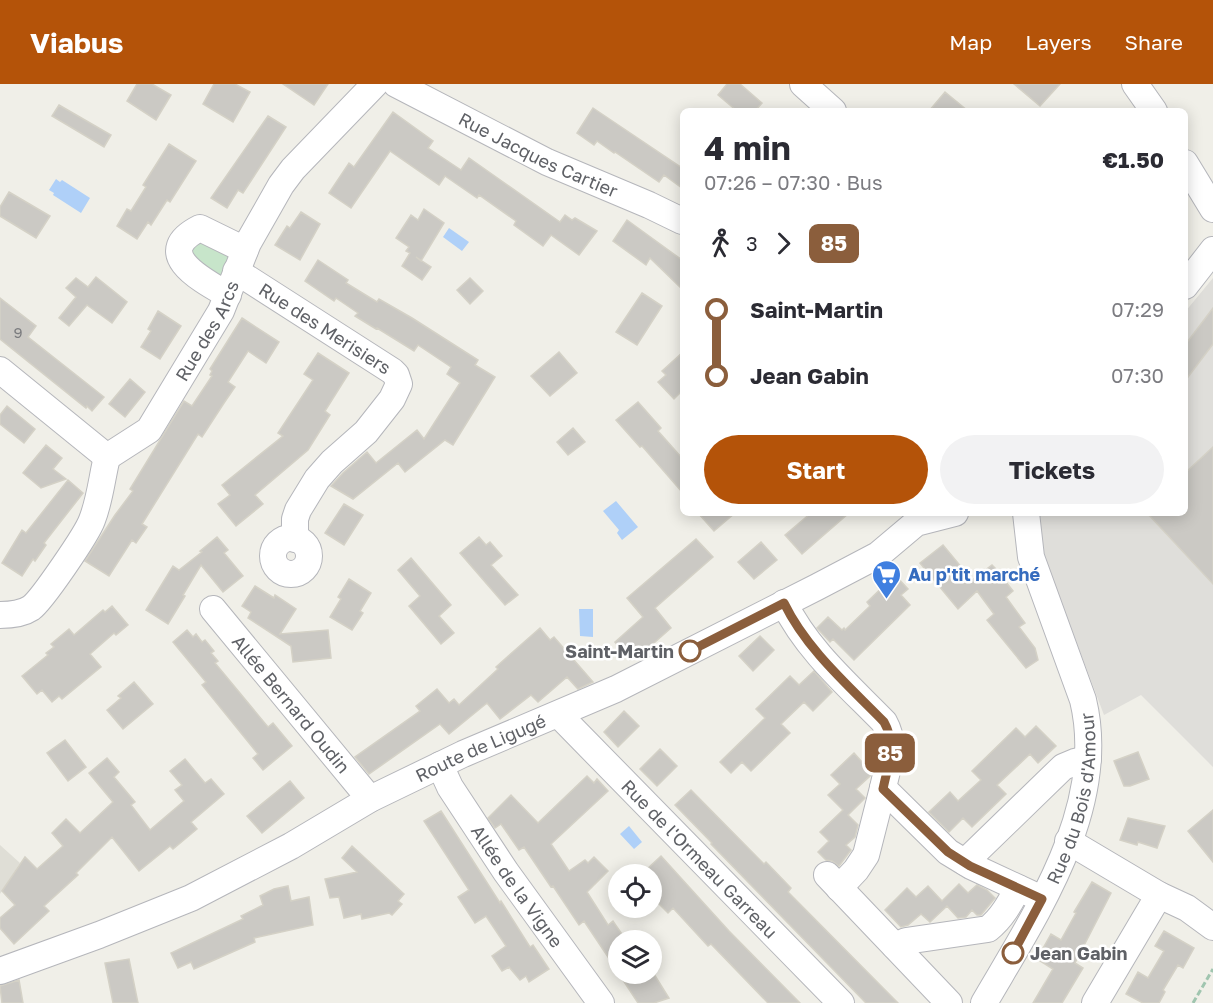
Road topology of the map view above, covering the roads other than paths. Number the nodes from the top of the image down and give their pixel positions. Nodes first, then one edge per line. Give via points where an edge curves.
1 (375, 84) edge
2 (396, 84) edge
3 (803, 84) edge
4 (1135, 84) edge
5 (830, 108) edge
6 (1152, 108) edge
7 (1188, 168) edge
8 (1213, 209) edge
9 (680, 220) edge
10 (1213, 250) edge
11 (240, 260) junction
12 (1188, 282) edge
13 (228, 295) junction
14 (0, 370) edge
15 (107, 457) junction
16 (930, 516) edge
17 (1026, 516) edge
18 (913, 518) edge
19 (295, 539) dead end
20 (784, 603) junction
21 (213, 609) dead end
22 (0, 615) edge
23 (559, 715) junction
24 (1088, 759) junction
25 (440, 765) junction
26 (883, 789) junction
27 (370, 799) junction
28 (1068, 841) junction
29 (965, 862) junction
30 (1018, 888) junction
31 (1159, 895) junction
32 (1042, 899) junction
33 (1213, 927) edge
34 (894, 946) junction
35 (0, 971) edge
36 (601, 1003) edge
37 (841, 1003) edge
38 (949, 1003) edge
39 (984, 1003) edge
40 (1095, 1003) edge

1 - 11 street, Rue des Arcs via 286,177
2 - 9 street, Rue Jacques Cartier via 547,162
3 - 5 street
4 - 6 street
7 - 8 street
10 - 12 street
11 - 13 street, Rue des Arcs
11 - 13 street via 200,228 187,234 181,247 180,260 186,268
11 - 19 street, Rue des Merisiers via 392,371 399,384 366,432 317,479 298,510
13 - 15 street, Rue des Arcs via 149,430
14 - 15 street
15 - 22 street via 92,521 46,592 27,611
16 - 18 street, Route de Ligugé
17 - 24 street, Rue du Bois d'Amour via 1031,557 1089,723
18 - 20 street, Route de Ligugé via 878,555
20 - 23 street, Route de Ligugé
20 - 26 street via 808,643 891,734
21 - 27 street, Allée Bernard Oudin
23 - 25 street, Route de Ligugé
23 - 37 street, Rue de l'Ormeau Garreau
24 - 28 street, Rue du Bois d'Amour via 1084,793
24 - 29 street via 1063,767
25 - 27 street, Route de Ligugé
25 - 36 street, Allée de la Vigne via 450,787 506,872
26 - 29 street via 948,852
26 - 34 street via 866,855 856,870 833,882
27 - 35 street, Route de Ligugé via 191,898
28 - 31 street
28 - 32 street, Rue du Bois d'Amour via 1057,873
29 - 30 street
30 - 32 street
30 - 34 street via 996,923 988,928 906,940
31 - 33 street
31 - 40 street
32 - 39 street, Rue du Bois d'Amour
34 - 38 street

